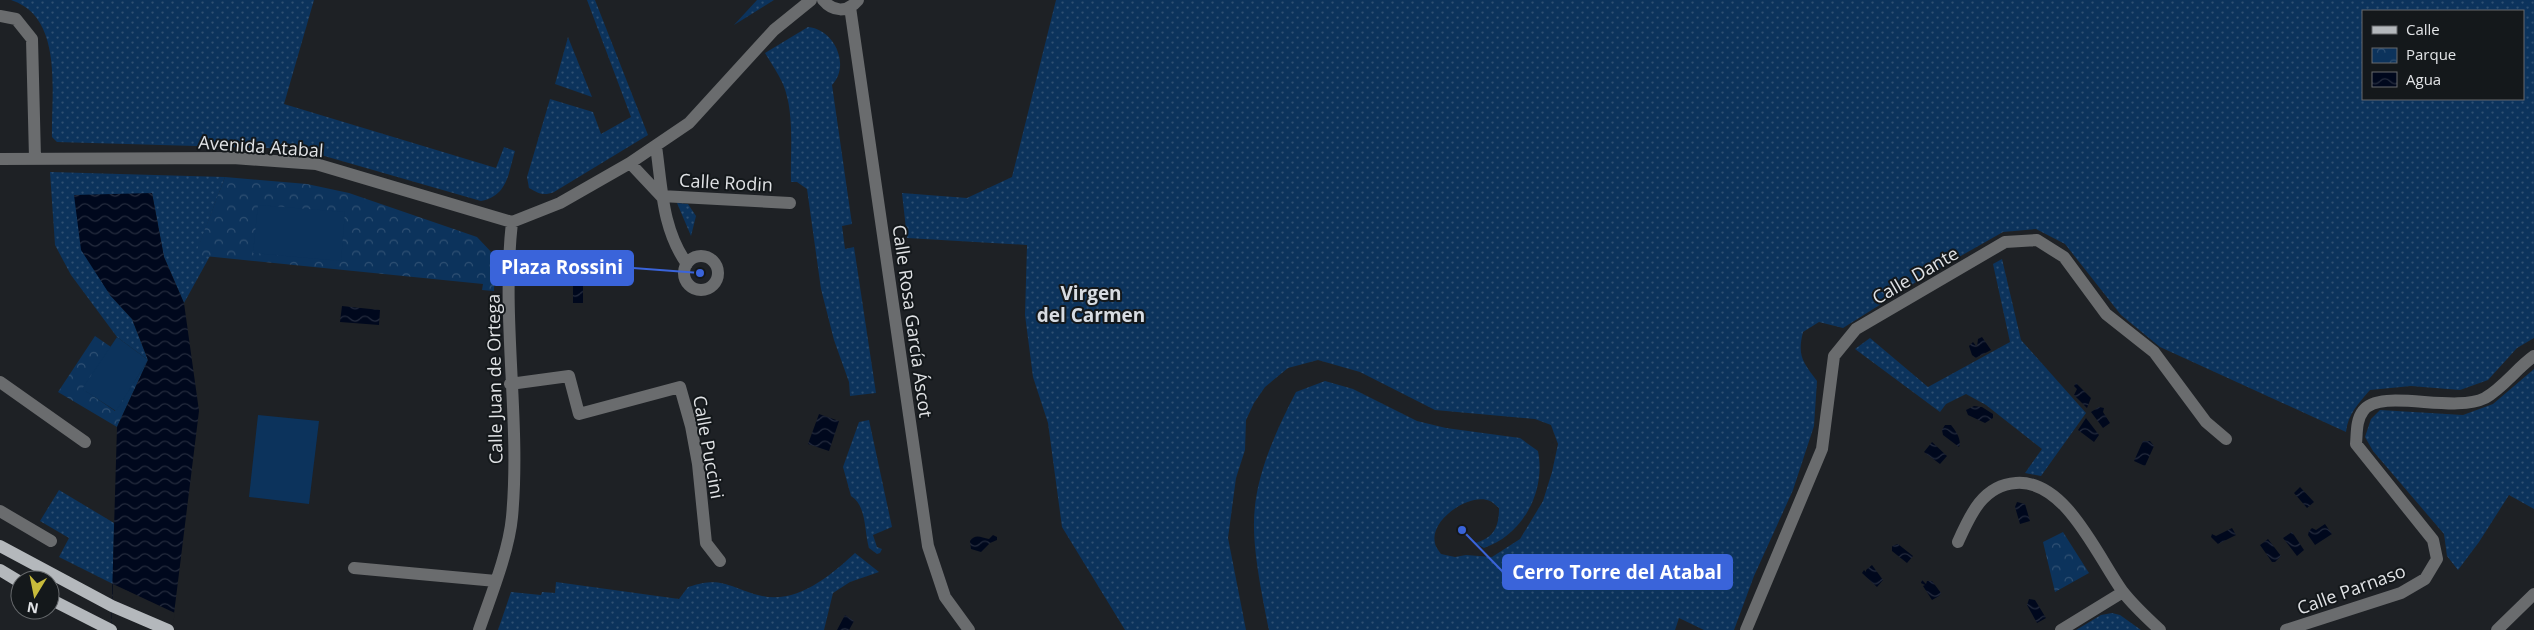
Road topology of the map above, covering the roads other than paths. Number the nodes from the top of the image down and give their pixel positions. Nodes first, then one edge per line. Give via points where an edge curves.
1 (811, 0) edge
2 (823, 0) edge
3 (854, 3) edge
4 (0, 16) edge
5 (656, 146) junction
6 (35, 158) junction
7 (0, 159) edge
8 (630, 163) junction
9 (661, 196) junction
10 (790, 203) dead end
11 (512, 222) junction
12 (687, 264) dead end
13 (2534, 356) edge
14 (0, 382) edge
15 (510, 384) junction
16 (2226, 439) dead end
17 (85, 442) dead end
18 (0, 511) edge
19 (51, 540) dead end
20 (1958, 542) dead end
21 (0, 546) edge
22 (720, 561) dead end
23 (354, 568) dead end
24 (496, 581) junction
25 (2123, 592) junction
26 (2534, 594) edge
27 (60, 604) edge
28 (111, 630) edge
29 (168, 630) edge
30 (480, 630) edge
31 (969, 630) edge
32 (1746, 630) edge
33 (2061, 630) edge
34 (2160, 630) edge
35 (2286, 630) edge
36 (2498, 630) edge

1 - 5 street via 774,30 689,123
2 - 3 street via 834,9
3 - 31 street, Calle Rosa García Áscot via 928,546 945,597
4 - 6 street via 16,19 32,38
5 - 8 street
5 - 9 street
6 - 7 street, Avenida Atabal
6 - 11 street, Avenida Atabal via 233,158 316,164
8 - 9 street
8 - 11 street via 560,202
9 - 10 street, Calle Rodin
9 - 12 street via 674,247
11 - 15 street, Calle Juan de Ortega
13 - 35 street, Calle Parnaso via 2484,398 2457,405 2382,400 2364,410 2357,426 2356,444 2433,540 2437,559 2426,579 2401,594
14 - 17 street
15 - 22 street, Calle Puccini via 569,376 580,414 680,387 698,464 706,543
15 - 24 street, Calle Juan de Ortega via 514,455 512,519
16 - 32 street, Calle Dante via 2206,422 2154,352 2106,314 2064,257 2036,240 2004,242 1856,329 1834,356 1822,449
18 - 19 street
20 - 25 street via 1983,498 2002,484 2035,484 2057,498 2076,520
21 - 29 main road via 112,606
23 - 24 street
24 - 30 street, Calle Juan de Ortega
25 - 33 street
25 - 34 street
26 - 36 street
27 - 28 main road

